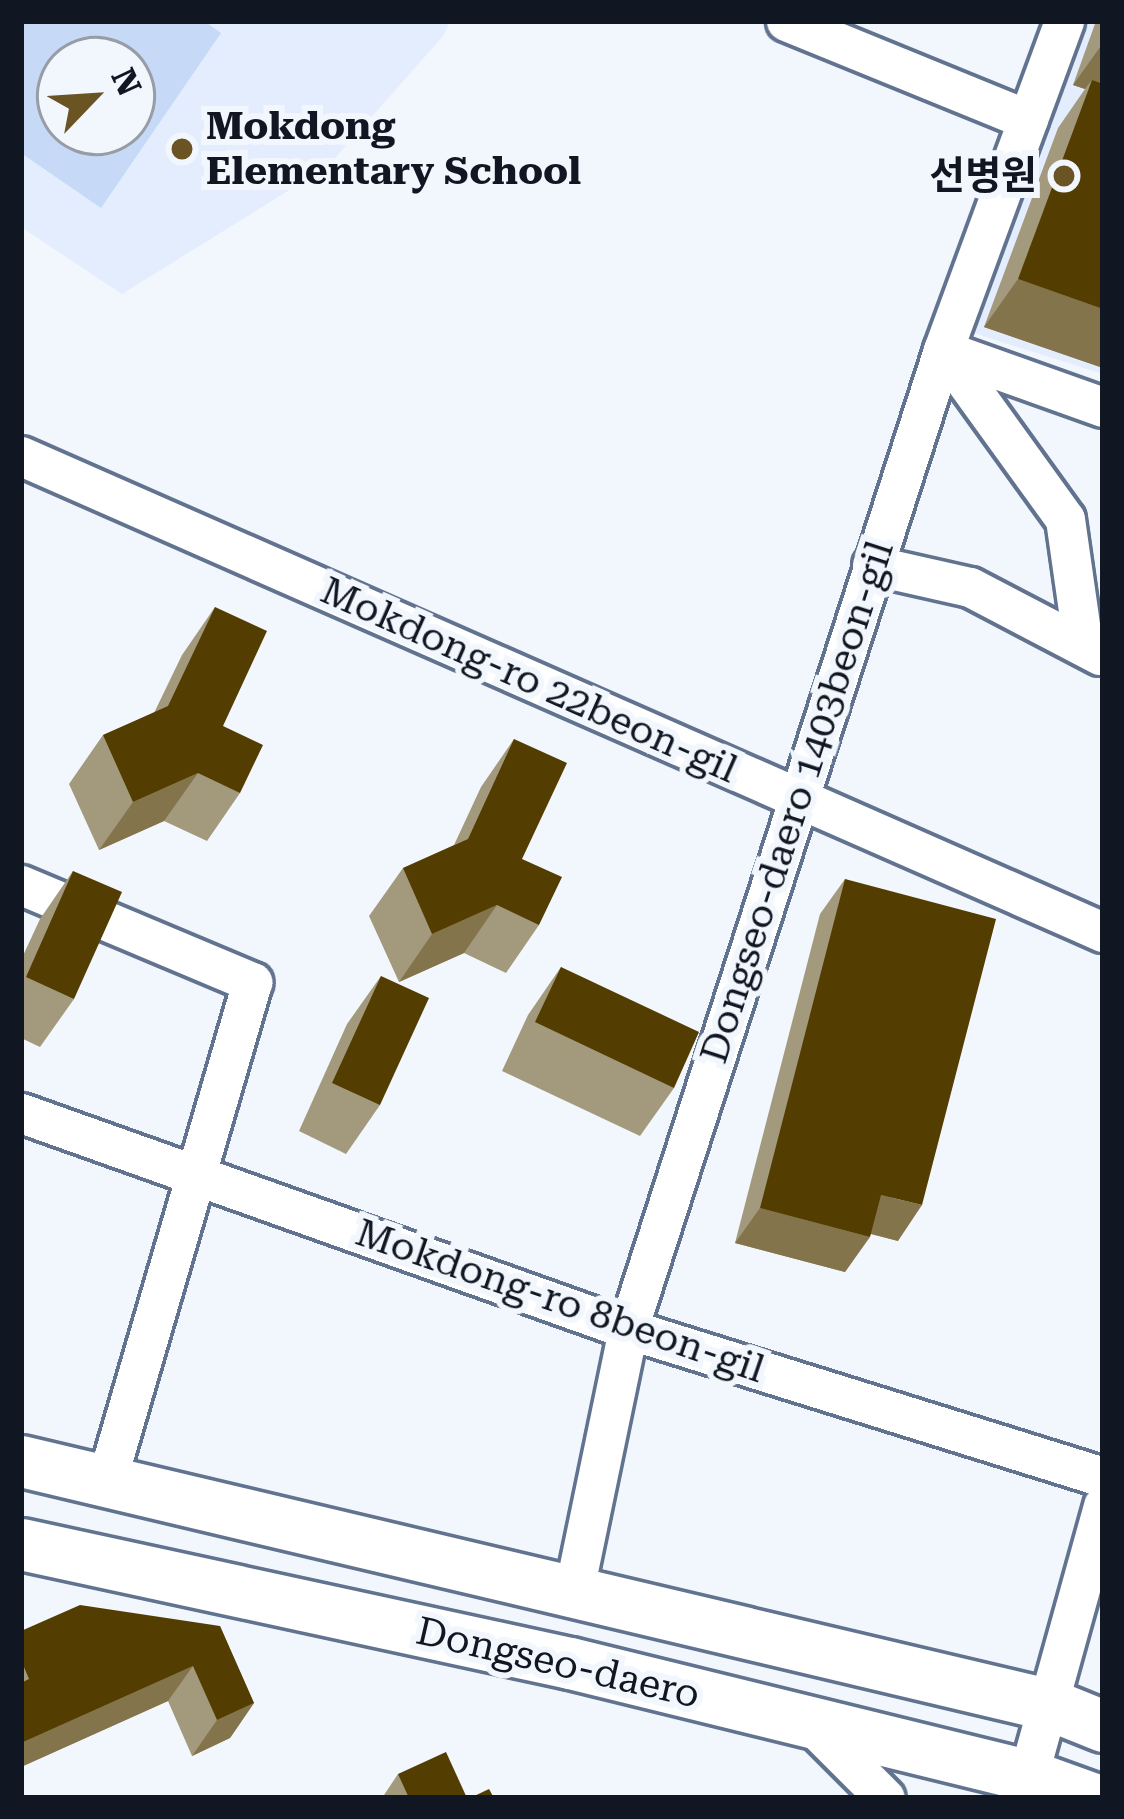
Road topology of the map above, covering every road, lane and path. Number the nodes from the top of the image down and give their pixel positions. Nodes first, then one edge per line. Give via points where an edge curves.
1 (785, 21) edge
2 (1064, 21) edge
3 (1028, 120) junction
4 (943, 350) junction
5 (1103, 407) edge
6 (21, 456) edge
7 (872, 566) junction
8 (1093, 651) edge
9 (797, 799) junction
10 (21, 886) edge
11 (1103, 932) edge
12 (21, 1113) edge
13 (195, 1173) junction
14 (628, 1329) junction
15 (21, 1461) edge
16 (1103, 1477) edge
17 (107, 1479) junction
18 (1103, 1504) edge
19 (21, 1544) edge
20 (573, 1595) junction
21 (1051, 1705) junction
22 (809, 1721) junction
23 (1103, 1726) edge
24 (1026, 1787) edge
25 (885, 1798) edge
26 (1091, 1798) edge

1 - 3 street
2 - 3 street, Dongseo-daero 1403beon-gil
3 - 4 street, Dongseo-daero 1403beon-gil
4 - 5 street
4 - 7 street, Dongseo-daero 1403beon-gil
4 - 8 street via 1065,519
6 - 9 street, Mokdong-ro 22beon-gil
7 - 8 street via 970,587
7 - 9 street, Dongseo-daero 1403beon-gil
9 - 11 street, Mokdong-ro 22beon-gil
9 - 14 street, Dongseo-daero 1403beon-gil
10 - 13 street via 252,982
12 - 13 street, Mokdong-ro 8beon-gil
13 - 14 street, Mokdong-ro 8beon-gil
13 - 17 street
14 - 16 street, Mokdong-ro 8beon-gil
14 - 20 street, Dongseo-daero 1403beon-gil
15 - 17 main road, Dongseo-daero
17 - 20 main road, Dongseo-daero
18 - 21 street
19 - 22 main road, Dongseo-daero
20 - 21 main road, Dongseo-daero
21 - 23 main road, Dongseo-daero
21 - 24 street
22 - 24 main road, Dongseo-daero
22 - 25 street
24 - 26 main road, Dongseo-daero

